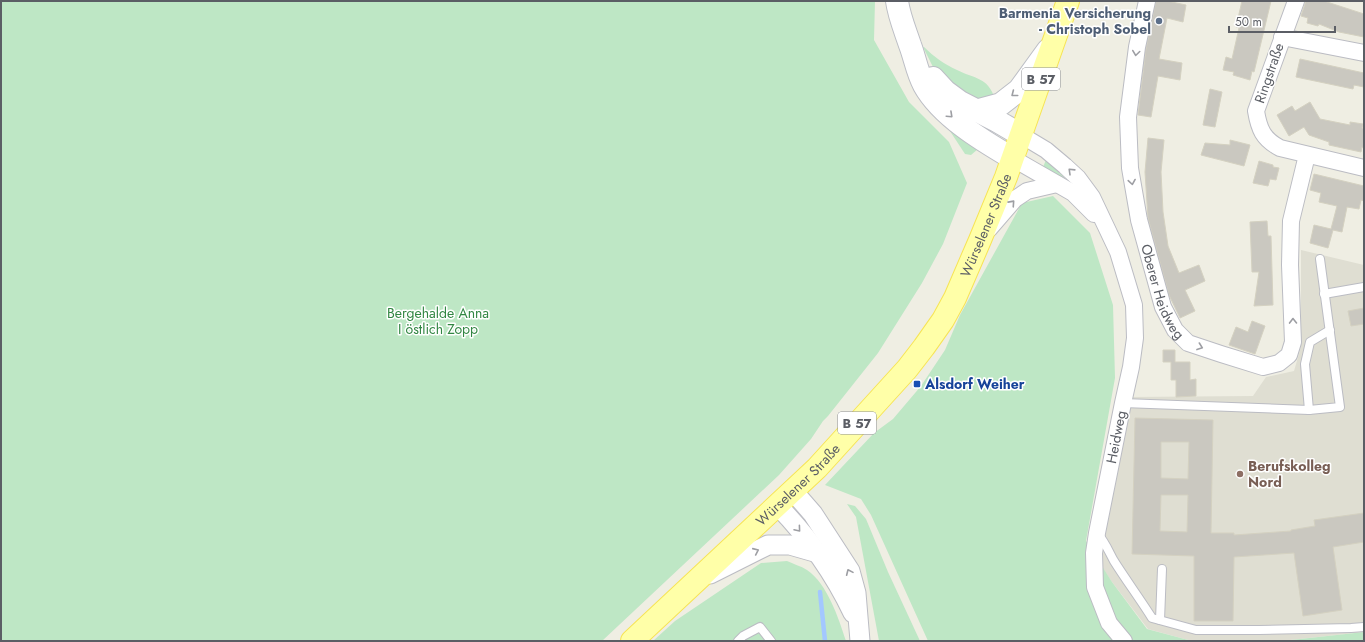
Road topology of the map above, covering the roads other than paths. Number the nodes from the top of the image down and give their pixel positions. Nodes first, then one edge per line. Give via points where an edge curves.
1 (897, 1) edge
2 (1068, 1) edge
3 (1147, 1) edge
4 (1296, 1) edge
5 (1282, 37) junction
6 (1054, 41) junction
7 (910, 46) junction
8 (1364, 53) edge
9 (975, 111) junction
10 (1021, 135) junction
11 (1307, 155) junction
12 (1012, 158) junction
13 (1364, 168) edge
14 (1057, 184) junction
15 (1109, 230) junction
16 (980, 240) junction
17 (1320, 259) dead end
18 (1364, 287) edge
19 (1324, 294) junction
20 (1330, 330) junction
21 (1123, 403) junction
22 (1309, 410) junction
23 (786, 498) junction
24 (1097, 533) junction
25 (818, 553) junction
26 (1162, 569) dead end
27 (696, 581) junction
28 (1160, 620) junction
29 (1364, 627) edge
30 (859, 632) edge
31 (632, 641) edge
32 (738, 641) edge
33 (771, 641) edge
34 (1124, 641) edge

1 - 7 main road, Würselener Straße
2 - 6 main road, B 57
3 -> 11 street, Oberer Heidweg via 1137,47 1128,117 1130,168 1139,220 1163,307 1175,330 1188,343 1263,367 1279,363 1289,355 1294,342 1290,265 1291,221
4 - 5 street, Ringstraße
5 - 8 street
5 - 11 street, Ringstraße via 1256,110 1258,124 1270,143
6 -> 9 main road via 1019,90 1001,104
6 - 10 main road, B 57
7 - 9 main road, Würselener Straße via 945,91
7 -> 12 main road, Würselener Straße via 917,71 936,101 966,128
9 - 10 main road, Würselener Straße
10 - 12 main road, Würselener Straße / B 57
15 -> 10 street, Heidweg via 1092,197 1078,178 1046,150
11 - 13 street, Ringstraße
12 - 14 street, Heidweg
12 - 16 main road, Würselener Straße / B 57
14 - 15 street, Heidweg via 1073,193
16 -> 14 street via 1015,199 1027,191
15 - 21 street, Heidweg via 1134,305 1135,338
16 - 23 main road, Würselener Straße / B 57 via 955,298 924,348 833,451
17 - 19 lane
18 - 19 lane
19 - 20 lane
20 - 22 lane via 1310,342 1305,364
20 - 22 lane via 1340,407
21 - 22 lane
21 - 24 street, Heidweg
23 -> 25 street
23 - 27 main road, Würselener Straße / B 57
30 -> 23 street via 856,593 850,571 813,514
24 - 28 lane via 1152,618
24 - 34 street, Heidweg via 1094,553 1095,587 1109,622
27 -> 25 street via 768,545 790,545
25 - 30 street via 833,574
26 - 28 lane
27 - 31 main road, Würselener Straße / B 57
28 - 29 lane via 1196,630
32 - 33 lane via 760,627

